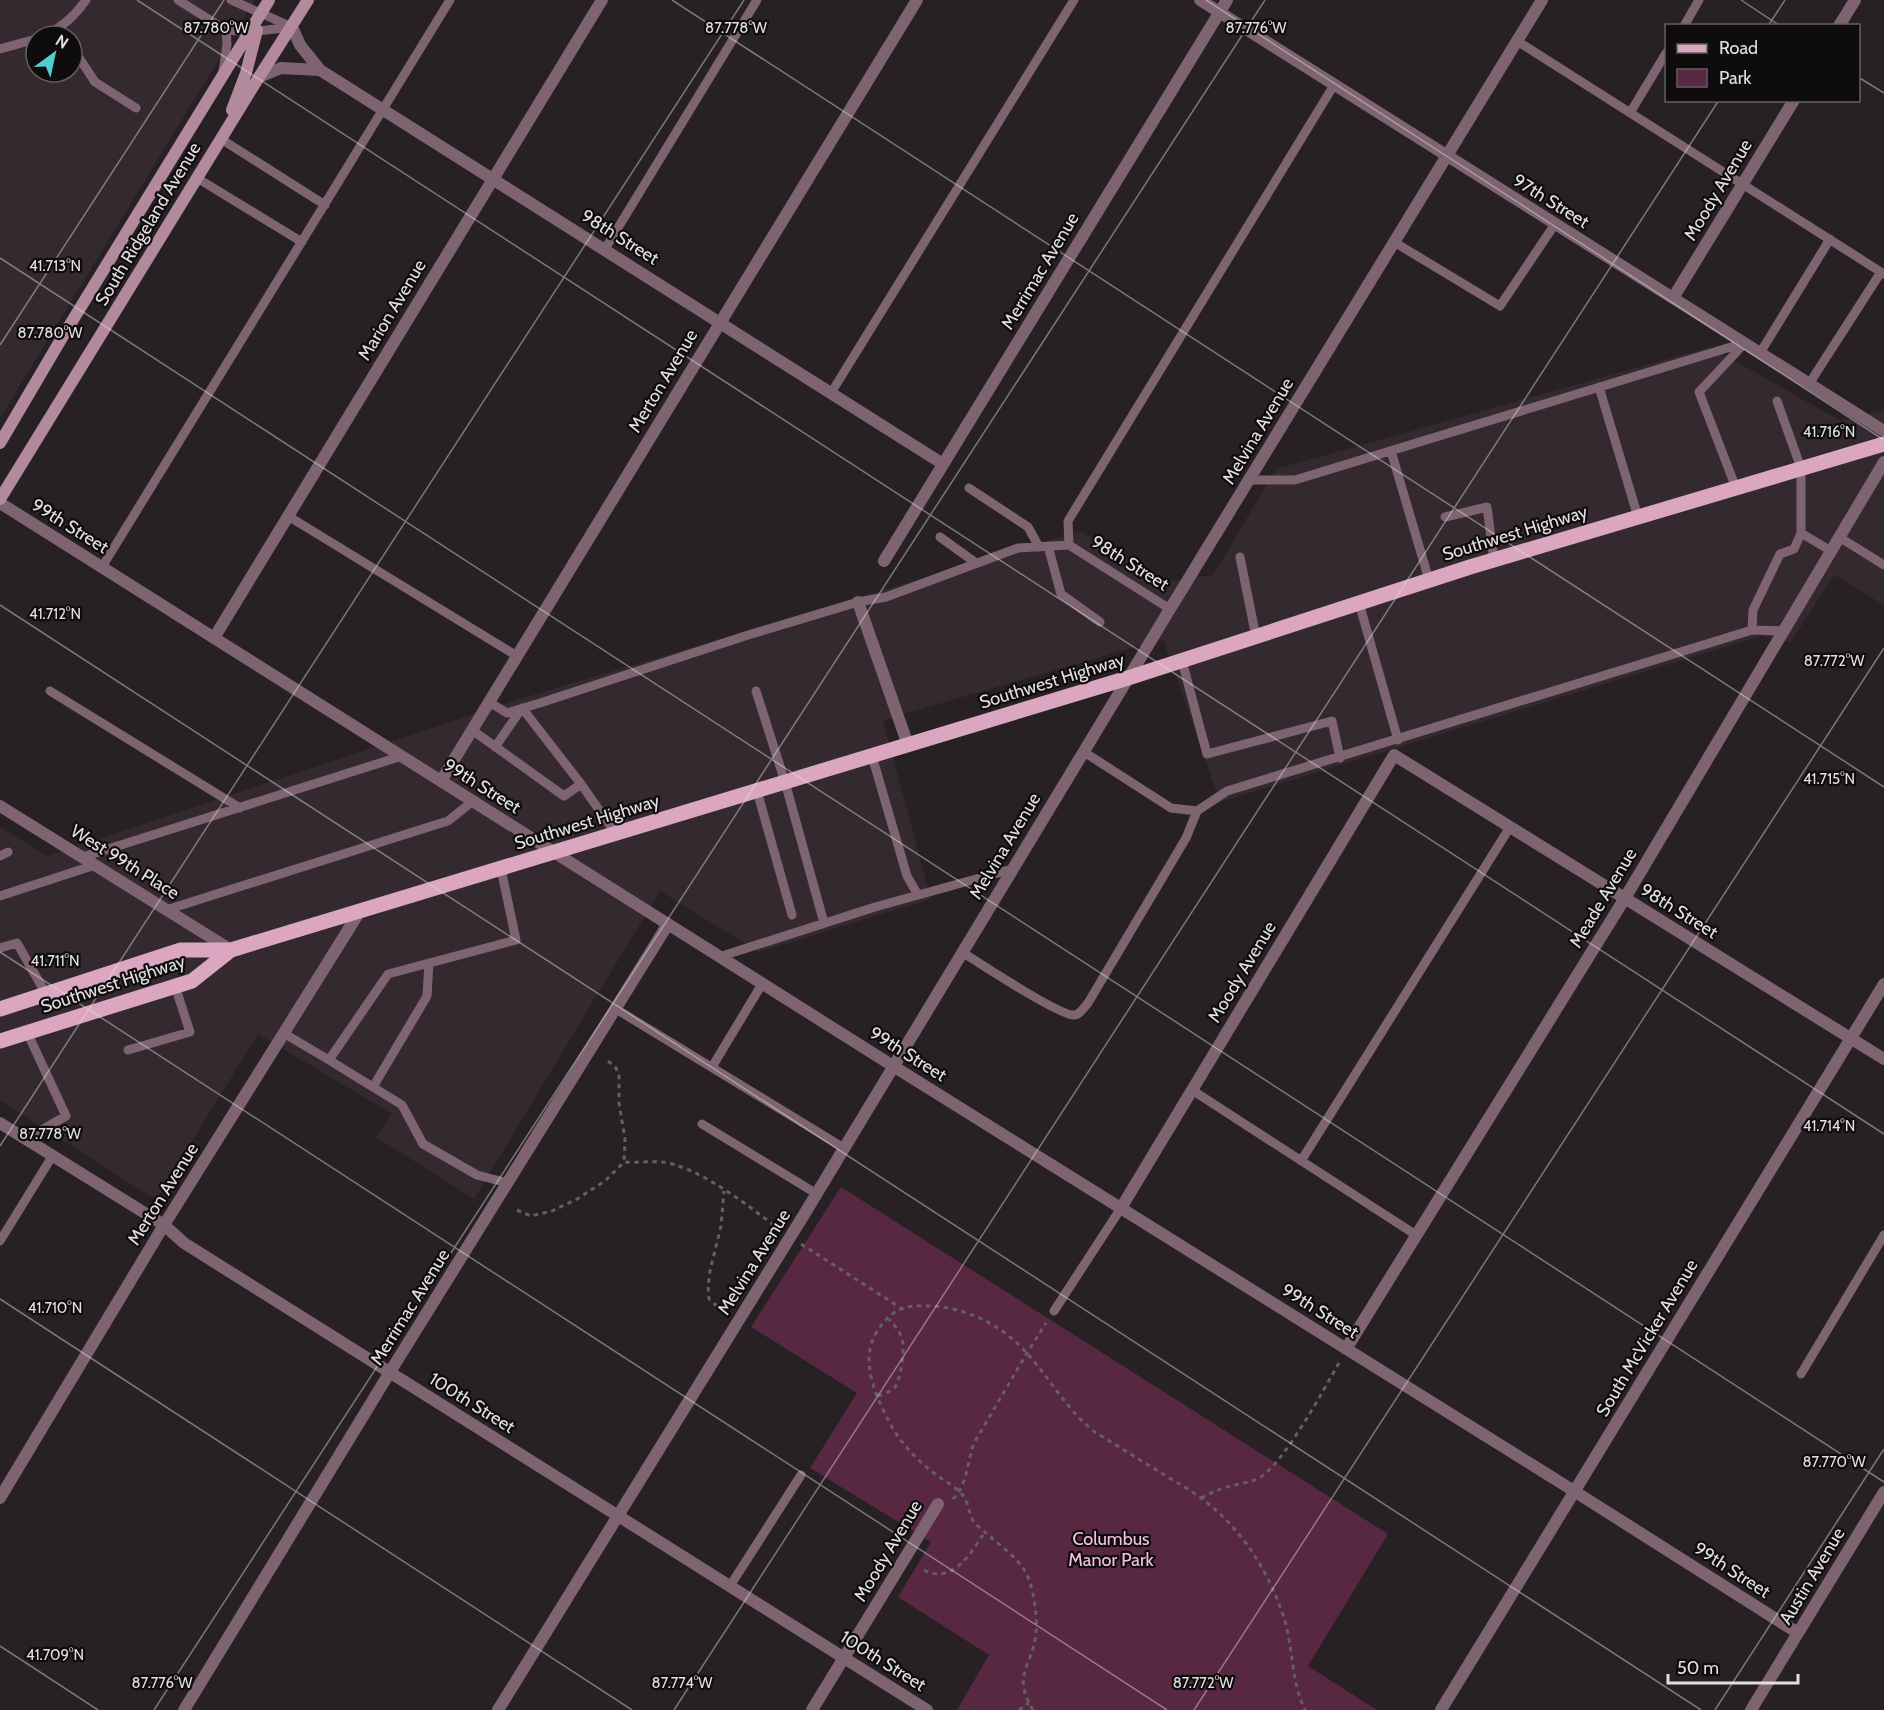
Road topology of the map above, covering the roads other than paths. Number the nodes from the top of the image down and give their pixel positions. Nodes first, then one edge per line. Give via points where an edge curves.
1 (86, 0) edge
2 (177, 0) edge
3 (231, 0) edge
4 (269, 0) edge
5 (308, 0) edge
6 (450, 0) edge
7 (602, 0) edge
8 (757, 0) edge
9 (917, 0) edge
10 (1074, 0) edge
11 (1200, 0) edge
12 (1227, 0) edge
13 (1542, 0) edge
14 (1700, 0) edge
15 (1855, 0) edge
16 (262, 12) junction
17 (1219, 12) junction
18 (68, 24) edge
19 (1685, 24) edge
20 (1840, 24) edge
21 (292, 27) junction
22 (226, 30) junction
23 (253, 31) junction
24 (1517, 41) junction
25 (24, 42) edge
26 (0, 49) edge
27 (1665, 55) edge
28 (84, 65) edge
29 (320, 70) junction
30 (259, 76) junction
31 (221, 79) junction
32 (1334, 85) junction
33 (1793, 102) edge
34 (136, 108) dead end
35 (383, 109) junction
36 (1630, 113) junction
37 (221, 139) junction
38 (1447, 156) junction
39 (197, 178) junction
40 (493, 179) junction
41 (1743, 184) junction
42 (325, 205) junction
43 (1555, 224) junction
44 (1830, 239) junction
45 (302, 242) junction
46 (1394, 242) junction
47 (605, 249) junction
48 (1883, 273) edge
49 (1673, 298) junction
50 (720, 322) junction
51 (1744, 343) junction
52 (1760, 353) junction
53 (1809, 384) junction
54 (1599, 387) junction
55 (831, 393) junction
56 (1777, 401) dead end
57 (1884, 431) edge
58 (0, 443) edge
59 (1884, 444) edge
60 (1391, 451) junction
61 (1884, 462) edge
62 (943, 464) junction
63 (1801, 468) junction
64 (1249, 480) junction
65 (969, 488) dead end
66 (1736, 488) junction
67 (0, 501) edge
68 (288, 516) junction
69 (1445, 517) dead end
70 (1638, 517) junction
71 (1801, 533) junction
72 (940, 537) dead end
73 (1839, 537) junction
74 (1069, 545) junction
75 (1044, 547) junction
76 (1831, 551) junction
77 (1240, 558) dead end
78 (1494, 560) junction
79 (884, 561) dead end
80 (976, 563) junction
81 (1884, 565) edge
82 (102, 567) junction
83 (1429, 580) junction
84 (858, 602) junction
85 (1359, 603) junction
86 (1170, 609) junction
87 (1100, 622) dead end
88 (1752, 630) junction
89 (1784, 631) junction
90 (1256, 637) junction
91 (214, 638) junction
92 (517, 657) junction
93 (1182, 660) junction
94 (1128, 678) junction
95 (50, 691) dead end
96 (756, 691) dead end
97 (489, 702) junction
98 (522, 708) junction
99 (472, 730) junction
100 (1398, 740) junction
101 (908, 745) junction
102 (495, 747) junction
103 (1084, 752) junction
104 (1394, 755) joint
105 (402, 756) junction
106 (872, 756) junction
107 (1340, 758) junction
108 (441, 781) junction
109 (785, 782) junction
110 (581, 784) junction
111 (757, 791) junction
112 (473, 801) junction
113 (0, 806) edge
114 (240, 808) junction
115 (1197, 811) junction
116 (1510, 827) junction
117 (615, 834) junction
118 (554, 853) junction
119 (83, 857) junction
120 (95, 865) junction
121 (501, 868) junction
122 (1012, 869) junction
123 (918, 895) junction
124 (0, 896) edge
125 (1625, 898) junction
126 (166, 910) junction
127 (360, 911) junction
128 (792, 915) dead end
129 (824, 923) junction
130 (668, 924) junction
131 (0, 948) edge
132 (231, 950) junction
133 (962, 952) junction
134 (719, 957) junction
135 (429, 963) junction
136 (762, 984) junction
137 (1884, 984) edge
138 (175, 986) junction
139 (46, 994) junction
140 (0, 1009) edge
141 (616, 1009) junction
142 (27, 1032) junction
143 (285, 1034) junction
144 (1851, 1038) junction
145 (0, 1041) edge
146 (128, 1050) dead end
147 (1884, 1059) edge
148 (329, 1060) junction
149 (893, 1066) junction
150 (712, 1067) junction
151 (373, 1087) junction
152 (1192, 1090) junction
153 (0, 1123) edge
154 (702, 1124) dead end
155 (26, 1139) junction
156 (844, 1148) junction
157 (52, 1155) junction
158 (1301, 1161) junction
159 (508, 1183) junction
160 (817, 1194) junction
161 (1121, 1208) junction
162 (164, 1226) junction
163 (1416, 1235) junction
164 (1884, 1235) edge
165 (0, 1241) edge
166 (1054, 1311) dead end
167 (1346, 1349) junction
168 (390, 1372) junction
169 (1801, 1374) dead end
170 (801, 1475) dead end
171 (1574, 1491) junction
172 (1884, 1492) edge
173 (0, 1498) edge
174 (938, 1504) dead end
175 (617, 1515) junction
176 (729, 1586) junction
177 (1798, 1634) junction
178 (844, 1658) junction
179 (184, 1710) edge
180 (498, 1710) edge
181 (812, 1710) edge
182 (927, 1710) edge
183 (1441, 1710) edge
184 (1751, 1710) edge

1 - 18 lane
2 - 22 lane
3 - 16 lane
4 - 16 main road, South Ridgeland Avenue
5 - 21 main road, South Ridgeland Avenue
6 - 35 lane
7 - 40 street, Marion Avenue
8 - 47 lane
9 - 50 street, Merton Avenue
10 - 55 lane
11 - 17 street, 97th Street
12 - 17 street, Merrimac Avenue
13 - 24 street, Melvina Avenue
14 - 19 lane
15 - 20 street
16 - 21 lane
16 - 23 main road, South Ridgeland Avenue
17 - 32 street, 97th Street
17 - 62 street, Merrimac Avenue
21 - 23 lane
21 - 29 street, 98th Street via 300,45
21 - 30 main road, South Ridgeland Avenue
22 - 23 lane
22 - 31 lane
23 - 31 main road, South Ridgeland Avenue
23 - 37 main road via 246,73
24 - 36 lane
24 - 38 street, Melvina Avenue
25 - 26 lane
27 - 36 lane
28 - 34 lane via 95,82
29 - 30 street via 281,68
29 - 35 street, 98th Street
30 - 37 main road, South Ridgeland Avenue
31 - 58 main road, South Ridgeland Avenue
32 - 38 street, 97th Street
32 - 74 lane via 1068,520
33 - 41 street, Moody Avenue
35 - 40 street, 98th Street
35 - 42 lane
36 - 41 lane
37 - 39 main road, South Ridgeland Avenue
37 - 42 lane
38 - 43 street, 97th Street
38 - 46 street, Melvina Avenue
39 - 45 lane
39 - 67 main road, South Ridgeland Avenue
40 - 47 street, 98th Street
40 - 68 street, Marion Avenue
41 - 44 lane
41 - 49 street, Moody Avenue
42 - 45 lane
43 - 46 lane via 1500,306
43 - 49 street, 97th Street
44 - 48 lane
44 - 52 lane
45 - 82 lane
46 - 64 street, Melvina Avenue
47 - 50 street, 98th Street
48 - 53 lane
49 - 51 street, 97th Street
50 - 55 street, 98th Street
50 - 92 street, Merton Avenue
51 - 52 street, 97th Street
51 - 54 lane
51 - 66 lane via 1699,392
52 - 53 street, 97th Street
53 - 57 street, 97th Street
54 - 60 lane
54 - 70 lane
55 - 62 street, 98th Street
56 - 63 lane
59 - 63 main road, Southwest Highway
60 - 64 lane via 1295,480
60 - 83 lane
61 - 73 street, Meade Avenue
62 - 79 street, Merrimac Avenue
63 - 66 main road, Southwest Highway
63 - 71 lane
64 - 86 street, Melvina Avenue
65 - 75 lane via 1028,527
66 - 70 main road, Southwest Highway
67 - 82 street, 99th Street
68 - 91 street, Marion Avenue
68 - 92 lane
69 - 78 lane via 1487,507
70 - 78 main road, Southwest Highway
71 - 76 lane
71 - 88 lane via 1794,549 1780,554 1753,610
72 - 80 lane
73 - 76 street, Meade Avenue
73 - 81 lane
74 - 75 lane, 98th Street
74 - 86 lane, 98th Street
75 - 80 lane, 98th Street via 1018,548
75 - 87 lane via 1061,594
76 - 89 street, Meade Avenue
77 - 90 lane
78 - 83 main road, Southwest Highway
80 - 84 lane, 98th Street via 886,597
82 - 91 street, 99th Street
83 - 85 main road, Southwest Highway
84 - 98 lane, 98th Street
84 - 101 street
85 - 90 main road, Southwest Highway
85 - 100 lane
86 - 94 street, Melvina Avenue
88 - 89 lane
88 - 100 lane
89 - 125 street, Meade Avenue
90 - 93 main road, Southwest Highway
91 - 105 street, 99th Street
92 - 97 street, Merton Avenue
93 - 94 main road, Southwest Highway
93 - 107 lane via 1207,754 1332,720
94 - 101 main road, Southwest Highway
94 - 103 street, Melvina Avenue
95 - 114 lane
96 - 109 lane
97 - 98 lane, 98th Street via 507,712
97 - 99 street, Merton Avenue
98 - 102 lane
98 - 110 lane
99 - 102 lane
99 - 108 street, Merton Avenue
100 - 107 lane
101 - 106 main road, Southwest Highway
102 - 110 lane via 564,796
103 - 115 lane via 1171,808
103 - 122 street, Melvina Avenue
104 - 116 street, 98th Street
104 - 152 street, Moody Avenue
105 - 108 street, 99th Street
105 - 114 lane
106 - 109 main road, Southwest Highway
106 - 123 lane via 907,876
107 - 115 lane via 1227,791
108 - 112 street, 99th Street
109 - 111 main road, Southwest Highway
109 - 129 lane
110 - 117 lane
111 - 117 main road, Southwest Highway
111 - 128 lane
112 - 118 street, 99th Street
112 - 126 lane via 448,821
113 - 119 street, West 99th Place
114 - 119 lane
115 - 133 lane via 1186,838 1078,1014 1072,1016 1055,1009
116 - 125 street, 98th Street
116 - 158 lane
117 - 118 main road, Southwest Highway
118 - 121 main road, Southwest Highway
118 - 130 street, 99th Street
119 - 120 street, West 99th Place
120 - 124 lane
120 - 126 street, West 99th Place
121 - 127 main road, Southwest Highway
121 - 135 lane via 516,940
122 - 123 lane
122 - 133 street, Melvina Avenue
123 - 129 lane
125 - 144 street, 98th Street
125 - 163 street, Meade Avenue
126 - 132 street, West 99th Place
127 - 132 main road, Southwest Highway
127 - 143 street, Merton Avenue
129 - 134 lane
130 - 134 street, 99th Street
130 - 141 street, Merrimac Avenue
131 - 139 lane via 17,943
132 - 138 main road, Southwest Highway via 192,981
132 - 139 main road, Southwest Highway via 181,950
133 - 149 street, Melvina Avenue
134 - 136 street, 99th Street
135 - 148 lane via 388,974
135 - 151 lane via 428,996
136 - 149 street, 99th Street
136 - 150 lane
137 - 144 street, South McVicker Avenue
138 - 142 main road, Southwest Highway
138 - 146 lane via 190,1032
139 - 140 main road, Southwest Highway
141 - 150 lane
141 - 159 street, Merrimac Avenue
142 - 145 main road, Southwest Highway
142 - 155 lane via 66,1116
143 - 148 lane
143 - 162 street, Merton Avenue
144 - 147 street, 98th Street
144 - 171 street, South McVicker Avenue
148 - 151 lane
149 - 156 street, Melvina Avenue
149 - 161 street, 99th Street
150 - 156 lane
151 - 159 lane via 402,1106 423,1144 477,1175
152 - 158 lane
152 - 161 street, Moody Avenue
153 - 155 street, 100th Street
154 - 160 lane
155 - 157 street, 100th Street
156 - 160 street, Melvina Avenue
157 - 162 street, 100th Street
157 - 165 lane
158 - 163 lane
159 - 168 street, Merrimac Avenue
160 - 175 street, Melvina Avenue
161 - 166 lane
161 - 167 street, 99th Street
162 - 168 street, 100th Street via 184,1243
162 - 173 street, Merton Avenue
163 - 167 street, Meade Avenue
164 - 169 lane
167 - 171 street, 99th Street
168 - 175 street, 100th Street
168 - 179 street, Merrimac Avenue
170 - 176 lane
171 - 177 street, 99th Street
171 - 183 street, South McVicker Avenue
172 - 177 street, Austin Avenue
174 - 178 street, Moody Avenue
175 - 176 street, 100th Street
175 - 180 street, Melvina Avenue
176 - 178 street, 100th Street
177 - 184 street, Austin Avenue
178 - 181 street, Moody Avenue
178 - 182 street, 100th Street

